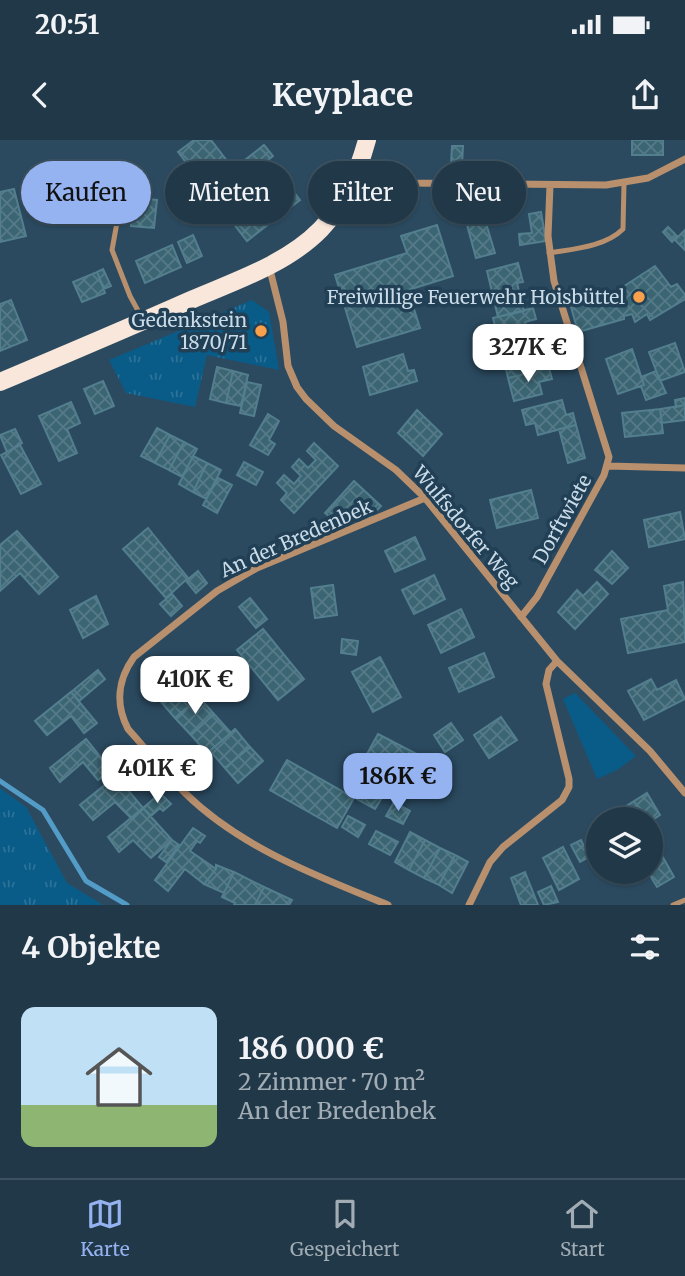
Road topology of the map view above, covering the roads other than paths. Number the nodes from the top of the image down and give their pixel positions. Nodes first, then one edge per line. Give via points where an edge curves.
1 (367, 140) edge
2 (685, 159) edge
3 (361, 161) edge
4 (418, 183) edge
5 (624, 183) junction
6 (550, 185) junction
7 (117, 224) edge
8 (325, 224) edge
9 (549, 253) junction
10 (268, 265) junction
11 (144, 321) junction
12 (0, 382) edge
13 (608, 466) junction
14 (685, 468) edge
15 (425, 498) junction
16 (521, 617) junction
17 (557, 661) junction
18 (685, 793) edge
19 (685, 900) edge
20 (388, 905) edge
21 (469, 905) edge
22 (673, 905) edge

1 - 3 main road
2 - 5 street via 648,178
4 - 6 street
5 - 6 street
5 - 9 lane via 624,229 593,244
6 - 9 street, Dorftwiete
7 - 11 lane via 112,250
8 - 10 main road via 298,248
9 - 13 street, Dorftwiete via 608,451
10 - 11 main road
10 - 15 street, Wulfsdorfer Weg via 283,321 286,357 297,387 334,426 396,470
11 - 12 main road
13 - 14 street
13 - 16 street, Dorftwiete via 537,597
15 - 16 street, Wulfsdorfer Weg
15 - 20 street, An der Bredenbek via 257,569 217,591 134,657 120,690 128,729 193,800 277,857
16 - 17 street, Wulfsdorfer Weg
17 - 18 street, Wulfsdorfer Weg via 650,751
17 - 21 street via 546,684 569,779 567,794 497,854
19 - 22 lane

